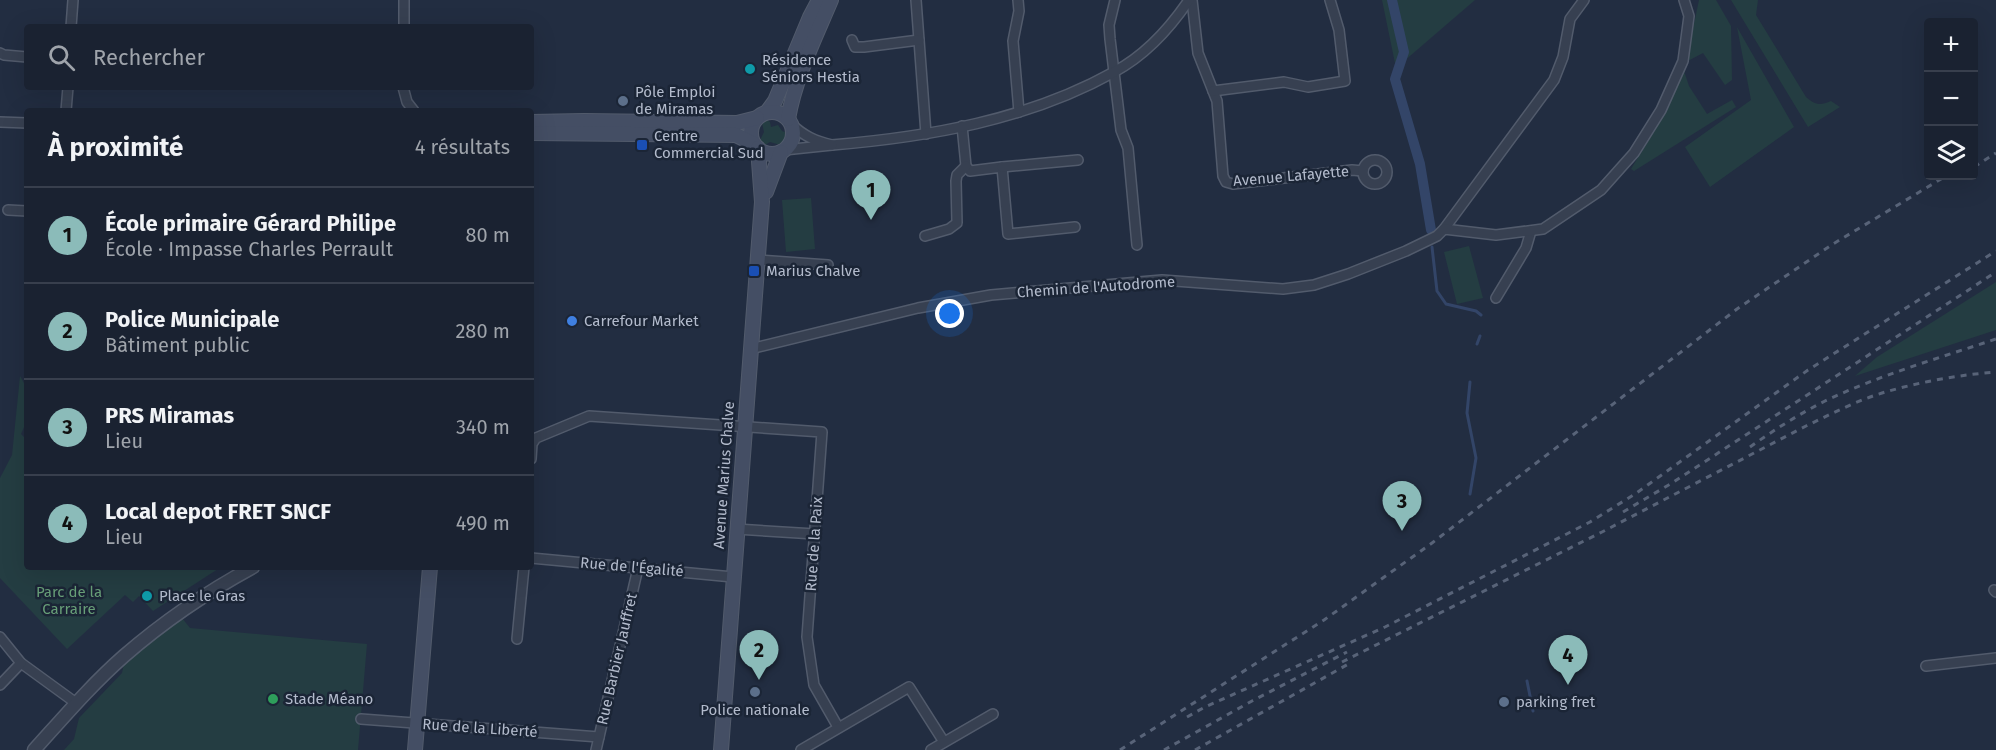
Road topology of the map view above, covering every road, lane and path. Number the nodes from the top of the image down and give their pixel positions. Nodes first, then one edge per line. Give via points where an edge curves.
1 (73, 0) edge
2 (404, 0) edge
3 (819, 0) edge
4 (831, 0) edge
5 (916, 0) edge
6 (1018, 0) edge
7 (1115, 0) edge
8 (1191, 0) edge
9 (1330, 0) edge
10 (1572, 0) edge
11 (1584, 0) edge
12 (1684, 0) edge
13 (1574, 12) junction
14 (71, 24) edge
15 (404, 24) edge
16 (852, 40) dead end
17 (919, 40) junction
18 (0, 53) edge
19 (24, 57) edge
20 (1114, 72) junction
21 (68, 90) edge
22 (404, 91) edge
23 (1213, 91) junction
24 (66, 108) edge
25 (402, 108) edge
26 (414, 108) edge
27 (1019, 112) junction
28 (762, 115) junction
29 (789, 121) junction
30 (0, 122) edge
31 (534, 122) edge
32 (24, 123) edge
33 (962, 126) junction
34 (534, 133) edge
35 (926, 134) junction
36 (832, 145) junction
37 (756, 146) junction
38 (783, 151) junction
39 (1078, 160) dead end
40 (966, 166) junction
41 (1002, 168) junction
42 (1363, 171) dead end
43 (762, 202) junction
44 (8, 210) dead end
45 (24, 211) edge
46 (1075, 228) dead end
47 (1444, 229) junction
48 (1531, 231) junction
49 (925, 236) dead end
50 (1137, 245) dead end
51 (758, 260) junction
52 (828, 265) dead end
53 (1496, 298) dead end
54 (750, 349) junction
55 (744, 427) junction
56 (534, 441) edge
57 (736, 529) junction
58 (815, 534) junction
59 (534, 558) edge
60 (638, 568) junction
61 (244, 570) edge
62 (430, 570) edge
63 (524, 570) edge
64 (733, 577) junction
65 (0, 637) edge
66 (517, 639) dead end
67 (1996, 658) edge
68 (21, 663) junction
69 (1926, 666) dead end
70 (0, 685) edge
71 (76, 703) junction
72 (993, 714) dead end
73 (361, 719) dead end
74 (417, 723) junction
75 (838, 728) junction
76 (599, 737) junction
77 (944, 742) junction
78 (34, 750) edge
79 (415, 750) edge
80 (596, 750) edge
81 (721, 750) edge
82 (801, 750) edge
83 (931, 750) edge

1 - 14 street
2 - 15 street
3 - 28 main road via 775,101
4 - 29 main road via 811,47
5 - 17 street
6 - 27 street via 1013,41
7 - 20 street via 1109,25
8 - 20 street via 1158,39
8 - 23 street, Avenue Lafayette via 1198,53
9 - 23 street via 1339,30 1345,81 1308,87 1284,82
10 - 13 street
11 - 13 street
12 - 48 street via 1689,16 1683,61 1661,110 1635,153 1601,190 1543,229
13 - 47 street via 1554,80
16 - 17 street via 855,47
17 - 35 street
18 - 19 street
20 - 27 street
20 - 50 street via 1121,130 1128,148
21 - 24 street
22 - 25 street
22 - 26 street
23 - 42 street, Avenue Lafayette via 1226,182
27 - 33 street
28 - 29 main road via 778,113
28 - 31 main road via 737,123
28 - 37 main road via 752,127
29 - 36 street via 801,134
29 - 38 main road via 792,138
30 - 32 street
33 - 35 street
33 - 40 street
34 - 37 main road via 736,135
35 - 36 street
36 - 38 street
37 - 38 main road via 769,153
37 - 43 main road, Avenue Marius Chalve
38 - 43 main road, Avenue Marius Chalve
39 - 41 street
40 - 41 street via 970,171
40 - 49 street via 956,181 957,223
41 - 46 street via 1008,234
43 - 51 main road, Avenue Marius Chalve
44 - 45 street
47 - 48 street via 1496,234
47 - 54 street, Chemin de l'Autodrome via 1406,251 1314,285 1283,289 1162,280 992,295 918,308
48 - 53 street via 1526,248
51 - 52 street
51 - 54 main road, Avenue Marius Chalve
54 - 55 main road, Avenue Marius Chalve
55 - 56 street via 589,416
55 - 57 main road, Avenue Marius Chalve
55 - 58 street, Rue de la Paix via 822,432
57 - 58 street
57 - 64 main road, Avenue Marius Chalve
58 - 75 street, Rue de la Paix via 807,637 814,685
59 - 60 street, Rue de l'Égalité
60 - 64 street, Rue de l'Égalité
60 - 76 street, Rue Barbier Jauffret
61 - 71 street via 172,617
62 - 74 main road
63 - 66 street
64 - 81 main road, Avenue Marius Chalve
65 - 68 street
67 - 69 street
68 - 70 street
68 - 71 street
71 - 78 street
72 - 77 street
73 - 74 street, Rue de la Liberté
74 - 76 street, Rue de la Liberté
74 - 79 main road
75 - 77 street via 909,687
75 - 82 street
76 - 80 street, Rue Barbier Jauffret
77 - 83 street

